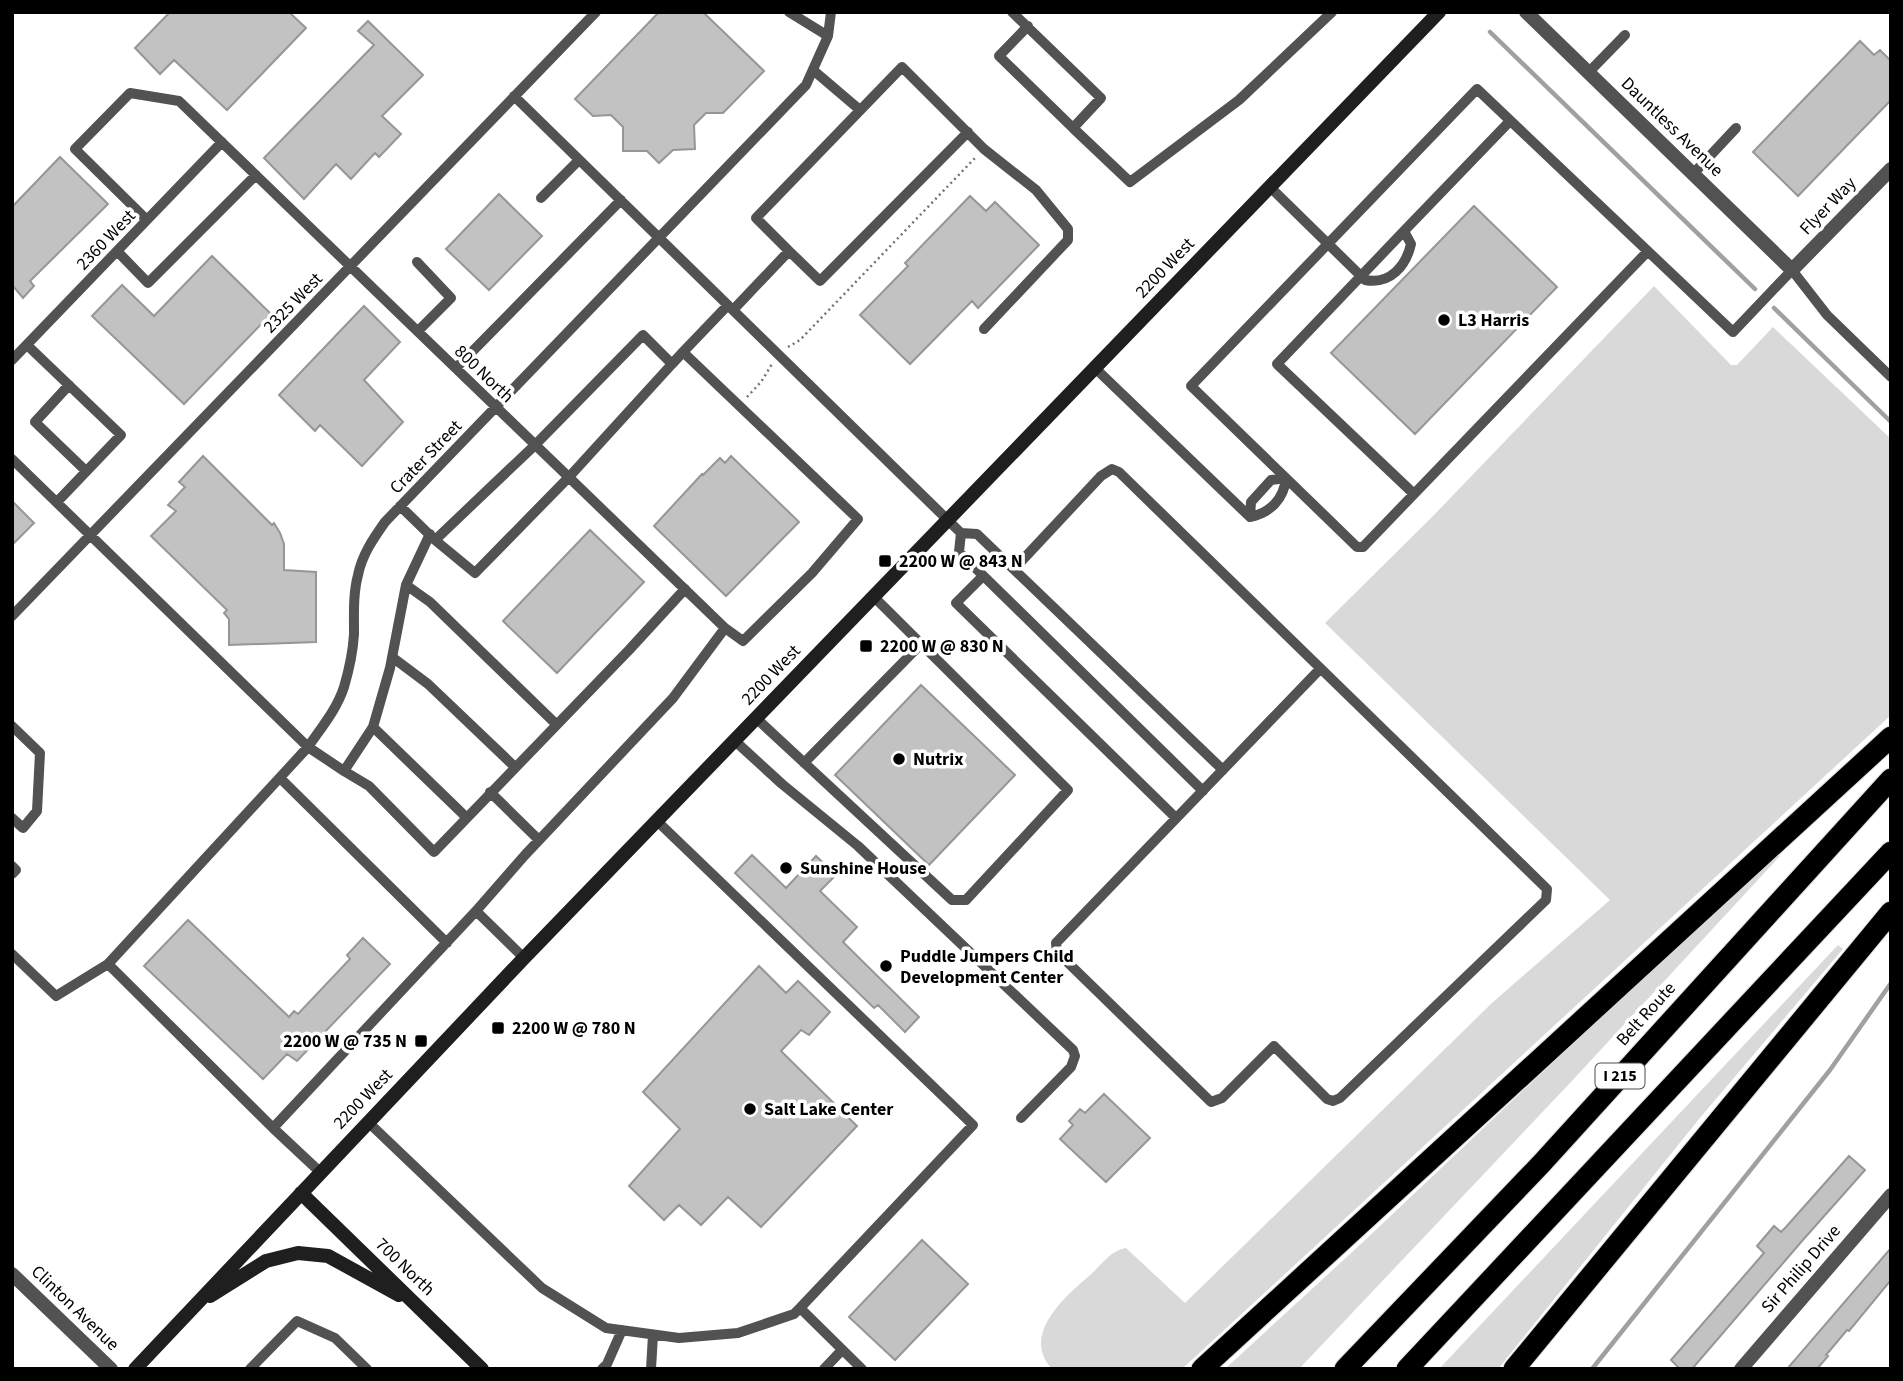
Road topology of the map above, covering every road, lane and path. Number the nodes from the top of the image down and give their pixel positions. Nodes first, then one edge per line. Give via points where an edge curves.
1 (596, 12) edge
2 (789, 12) edge
3 (831, 12) edge
4 (1012, 12) edge
5 (1332, 12) edge
6 (1439, 12) edge
7 (1526, 12) edge
8 (1027, 26) junction
9 (1625, 35) dead end
10 (828, 36) junction
11 (813, 70) junction
12 (1588, 73) junction
13 (514, 96) junction
14 (860, 110) junction
15 (1510, 121) junction
16 (1073, 128) junction
17 (1736, 128) dead end
18 (968, 132) junction
19 (222, 142) junction
20 (977, 156) dead end
21 (579, 159) junction
22 (1891, 169) edge
23 (1693, 174) junction
24 (256, 175) junction
25 (1270, 187) junction
26 (541, 198) dead end
27 (621, 200) junction
28 (147, 220) junction
29 (1404, 231) junction
30 (660, 239) junction
31 (1328, 243) junction
32 (117, 251) junction
33 (789, 251) junction
34 (1648, 251) junction
35 (417, 262) dead end
36 (351, 266) junction
37 (1792, 270) junction
38 (1361, 276) junction
39 (731, 308) junction
40 (984, 329) dead end
41 (418, 331) junction
42 (27, 345) junction
43 (683, 352) junction
44 (777, 353) junction
45 (12, 360) edge
46 (672, 363) junction
47 (1095, 368) junction
48 (456, 369) junction
49 (1891, 377) edge
50 (69, 385) junction
51 (739, 405) junction
52 (496, 407) junction
53 (535, 444) junction
54 (12, 459) edge
55 (86, 471) junction
56 (569, 477) junction
57 (1286, 478) junction
58 (1414, 494) junction
59 (57, 502) junction
60 (400, 506) junction
61 (1250, 517) junction
62 (949, 520) junction
63 (961, 533) junction
64 (91, 534) junction
65 (432, 537) junction
66 (1014, 569) junction
67 (982, 576) junction
68 (405, 585) junction
69 (685, 589) junction
70 (874, 597) junction
71 (12, 616) edge
72 (725, 628) junction
73 (921, 644) junction
74 (392, 657) junction
75 (1320, 669) junction
76 (756, 718) junction
77 (556, 724) junction
78 (12, 726) edge
79 (373, 727) junction
80 (1891, 737) edge
81 (735, 741) junction
82 (308, 747) junction
83 (804, 763) junction
84 (514, 767) junction
85 (1223, 770) junction
86 (344, 771) junction
87 (280, 778) junction
88 (1891, 779) edge
89 (1203, 791) junction
90 (490, 792) junction
91 (466, 817) junction
92 (12, 818) edge
93 (1176, 818) junction
94 (657, 821) junction
95 (539, 840) junction
96 (1891, 852) edge
97 (12, 866) edge
98 (12, 874) edge
99 (477, 911) junction
100 (1891, 912) edge
101 (447, 943) junction
102 (12, 954) edge
103 (524, 958) junction
104 (108, 964) junction
105 (1021, 1118) dead end
106 (368, 1122) junction
107 (274, 1128) junction
108 (320, 1172) junction
109 (301, 1193) junction
110 (1891, 1195) edge
111 (12, 1275) edge
112 (416, 1304) junction
113 (191, 1308) junction
114 (800, 1308) junction
115 (622, 1330) junction
116 (653, 1335) junction
117 (842, 1350) junction
118 (111, 1369) edge
119 (135, 1369) edge
120 (250, 1369) edge
121 (367, 1369) edge
122 (482, 1369) edge
123 (603, 1369) edge
124 (651, 1369) edge
125 (824, 1369) edge
126 (862, 1369) edge
127 (1202, 1369) edge
128 (1345, 1369) edge
129 (1407, 1369) edge
130 (1514, 1369) edge
131 (1741, 1369) edge

1 - 13 lane, 2325 West
2 - 10 lane
3 - 10 lane, Crater Street
4 - 8 lane
5 - 16 lane via 1239,100 1129,182
6 - 25 street, 2200 West
7 - 12 street, Dauntless Avenue
8 - 16 lane via 1101,98
8 - 16 lane via 999,56
9 - 12 lane
10 - 11 lane, Crater Street
11 - 14 lane
11 - 30 lane, Crater Street via 806,85
12 - 23 street, Dauntless Avenue
13 - 21 lane
13 - 36 lane, 2325 West
14 - 18 lane via 902,67
14 - 33 lane via 756,218
15 - 29 lane
15 - 31 lane via 1477,89
15 - 34 lane
17 - 23 lane
18 - 33 lane via 820,281
18 - 40 lane via 1036,190 1069,229 1068,240
19 - 24 lane, 800 North
19 - 28 lane, 2360 West
19 - 28 lane, 800 North via 179,101 130,93 75,149
20 - 44 path via 800,340
21 - 26 lane
21 - 27 lane
22 - 37 street, Flyer Way
23 - 37 street, Dauntless Avenue
24 - 32 lane via 148,283
24 - 36 lane, 800 North
25 - 31 lane
25 - 47 street, 2200 West
27 - 30 lane
27 - 48 lane
28 - 32 lane, 2360 West
29 - 38 lane
29 - 38 lane via 1411,244 1401,268 1373,282
30 - 39 lane
30 - 52 lane, Crater Street
31 - 38 lane
31 - 57 lane via 1191,386
32 - 42 lane, 2360 West
33 - 39 lane
34 - 37 lane via 1733,332
34 - 58 lane
35 - 41 lane via 452,298
36 - 41 lane, 800 North
36 - 64 lane, 2325 West
37 - 49 lane via 1827,315
38 - 58 lane via 1278,364
39 - 43 lane
39 - 44 lane
41 - 48 lane, 800 North
42 - 45 lane, 2360 West
42 - 50 lane
43 - 46 lane
43 - 51 lane
44 - 51 path via 761,382
44 - 62 lane
46 - 53 lane via 643,335
46 - 56 lane
47 - 61 lane
47 - 62 street, 2200 West
48 - 52 lane, 800 North
50 - 55 lane via 121,435
50 - 55 lane via 34,422
51 - 72 lane via 858,519 812,573 743,640
52 - 53 lane, 800 North
52 - 60 lane, Crater Street
53 - 56 lane, 800 North
53 - 65 lane
54 - 59 lane
55 - 59 lane
56 - 65 lane via 475,573
56 - 69 lane, 800 North
57 - 58 lane via 1357,547 1363,547
57 - 61 lane via 1285,493 1264,514
57 - 61 lane via 1272,480 1251,502
59 - 64 lane
60 - 65 lane
60 - 82 lane, Crater Street via 365,553 358,574 354,638 343,690
62 - 63 lane
62 - 70 street, 2200 West
63 - 66 lane via 977,534
63 - 67 lane via 959,552
64 - 71 lane, 2325 West
64 - 82 lane
65 - 68 lane
66 - 75 lane via 1112,469
66 - 85 lane
67 - 89 lane
67 - 93 lane via 956,603
68 - 74 lane
68 - 77 lane via 430,602
69 - 72 lane, 800 North
69 - 77 lane
70 - 73 lane
70 - 76 street, 2200 West
72 - 95 lane via 673,698
73 - 83 lane
73 - 83 lane via 1068,790 966,900 953,900
74 - 79 lane
74 - 84 lane via 428,684
75 - 85 lane
75 - 93 lane via 1547,889 1546,900 1340,1098 1327,1098 1274,1046 1222,1098 1211,1102 1057,952 1059,939
76 - 81 street, 2200 West
76 - 83 lane
77 - 84 lane
78 - 92 lane via 40,753 37,811 23,828
79 - 86 lane
79 - 91 lane
80 - 127 highway
81 - 94 street, 2200 West
81 - 105 lane via 858,846 1073,1050 1071,1068
82 - 86 lane
82 - 87 lane, Crater Street
84 - 90 lane
85 - 89 lane
86 - 91 lane via 369,786 434,852
87 - 101 lane
87 - 104 lane, Crater Street
88 - 128 highway, Belt Route / I 215 via 1542,1163
89 - 93 lane
90 - 91 lane
90 - 95 lane
94 - 103 street, 2200 West
94 - 114 lane via 973,1125
95 - 99 lane
96 - 129 highway, I 215
97 - 98 lane via 16,870
99 - 101 lane
99 - 103 lane
100 - 130 highway
101 - 107 lane
102 - 104 lane, Crater Street via 56,996
103 - 106 street, 2200 West
104 - 107 lane
106 - 108 street, 2200 West
106 - 115 lane via 542,1288 606,1328
107 - 108 lane
108 - 109 street, 2200 West
109 - 112 street, 700 North
109 - 113 street, 2200 West
110 - 131 street, Sir Philip Drive
111 - 118 street, Clinton Avenue
112 - 113 street via 328,1256 298,1253 266,1261
112 - 122 street, 700 North
113 - 119 street, 2200 West
114 - 116 lane via 738,1332 679,1338
114 - 117 lane
115 - 116 lane
115 - 123 lane
116 - 124 lane
117 - 125 lane
117 - 126 lane
120 - 121 lane via 297,1321 335,1338

